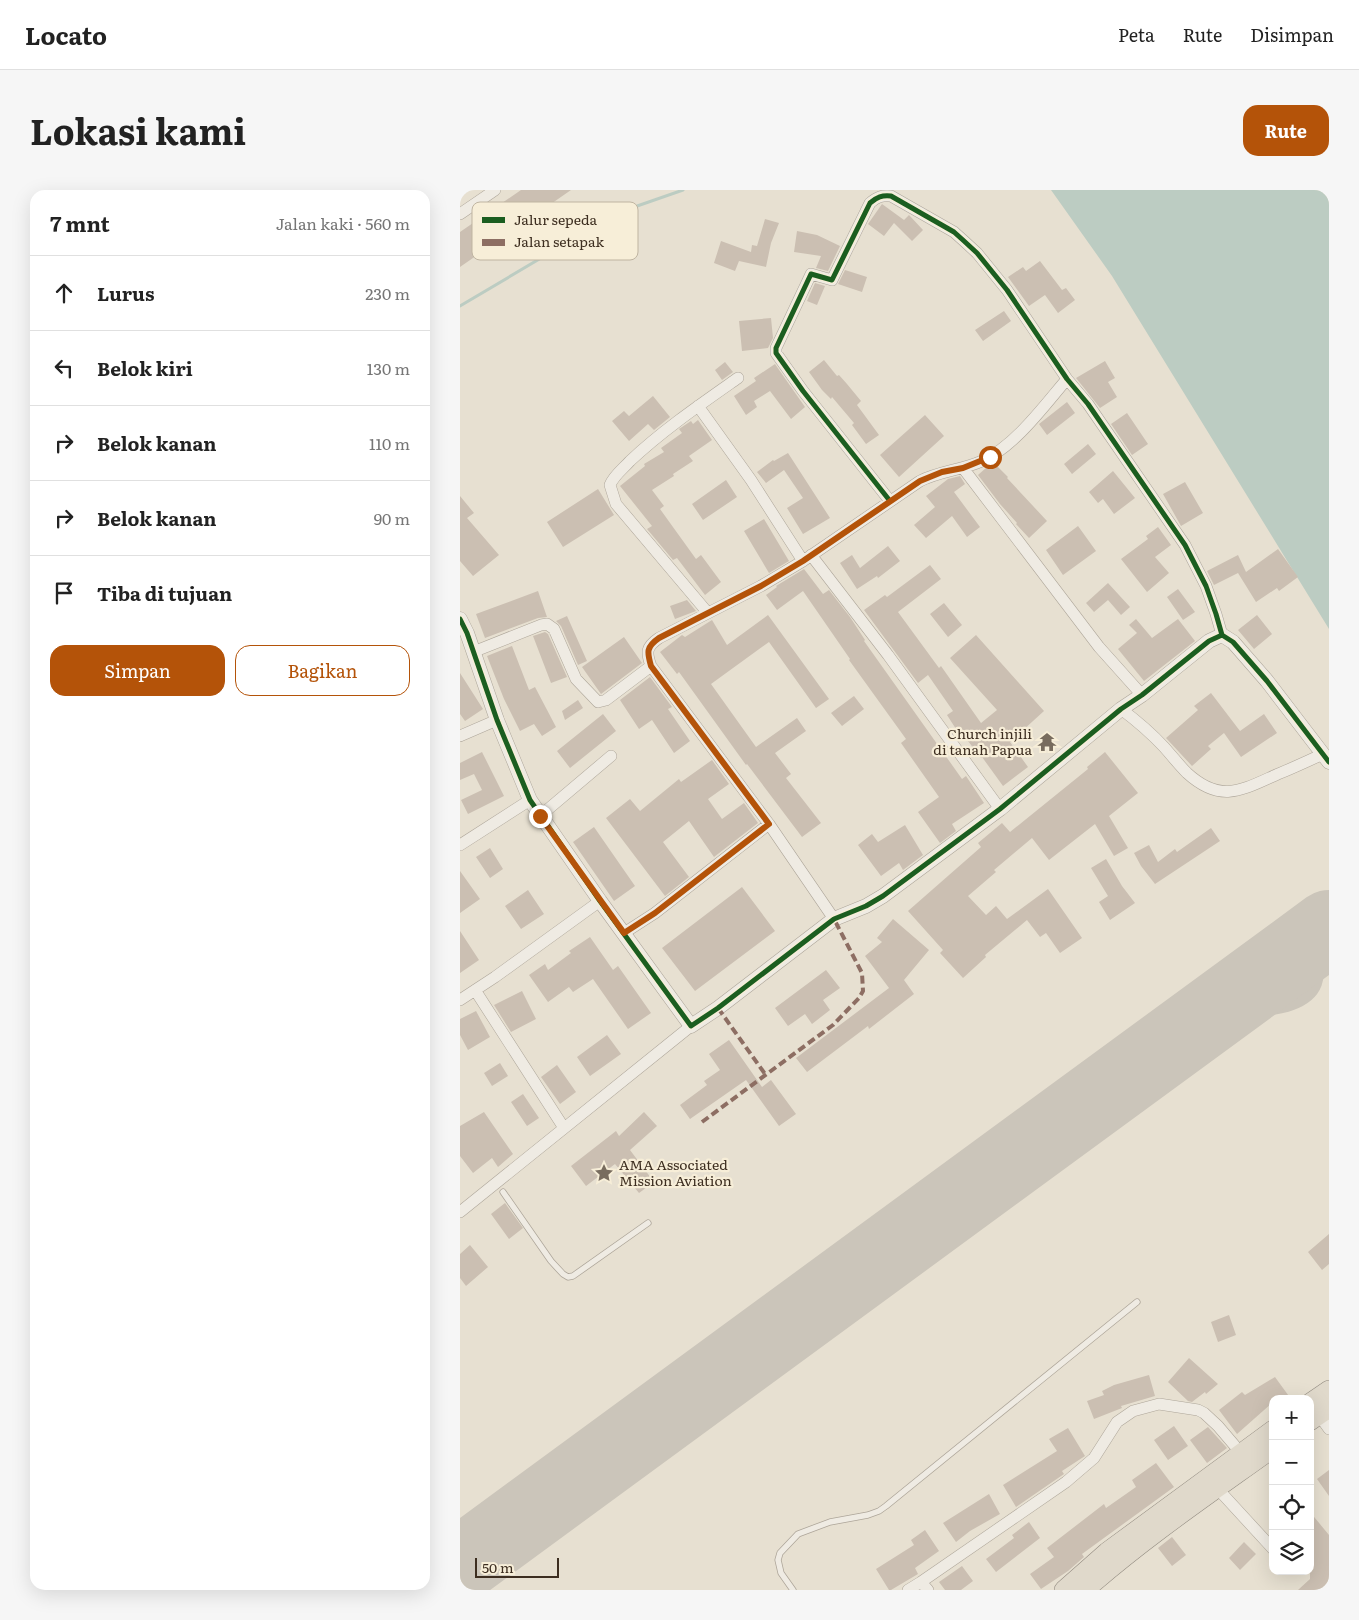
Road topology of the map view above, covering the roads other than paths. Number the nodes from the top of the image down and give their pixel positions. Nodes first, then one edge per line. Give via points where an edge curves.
1 (495, 190) edge
2 (478, 202) edge
3 (472, 206) edge
4 (460, 214) edge
5 (738, 378) dead end
6 (1067, 379) junction
7 (698, 406) junction
8 (963, 468) junction
9 (890, 501) junction
10 (807, 558) junction
11 (708, 613) junction
12 (460, 619) edge
13 (463, 634) edge
14 (1222, 635) junction
15 (473, 652) junction
16 (651, 666) junction
17 (1139, 697) junction
18 (1122, 709) junction
19 (496, 720) junction
20 (1140, 722) junction
21 (460, 736) edge
22 (611, 756) dead end
23 (1326, 758) edge
24 (530, 800) junction
25 (1000, 809) junction
26 (540, 816) junction
27 (769, 824) junction
28 (460, 845) edge
29 (600, 901) junction
30 (834, 918) junction
31 (624, 933) junction
32 (475, 990) junction
33 (460, 1000) edge
34 (691, 1026) junction
35 (564, 1128) junction
36 (503, 1192) dead end
37 (460, 1212) edge
38 (648, 1223) dead end
39 (1137, 1302) dead end
40 (1329, 1390) edge
41 (1320, 1415) edge
42 (1269, 1433) edge
43 (1269, 1451) edge
44 (1241, 1453) junction
45 (1217, 1488) junction
46 (1269, 1545) edge
47 (924, 1586) edge
48 (1078, 1587) edge
49 (793, 1590) edge
50 (908, 1590) edge

1 - 2 street
3 - 4 street
5 - 7 street
6 - 8 street via 998,452
6 - 9 street via 1007,290 977,253 954,232 891,196 875,198 832,280 811,274 776,352
6 - 14 street via 1185,545 1206,586
7 - 10 street
7 - 11 street via 640,452 610,485 616,504
8 - 9 street via 933,475
8 - 17 street
9 - 10 street
10 - 11 street
10 - 25 street via 888,655
11 - 16 street via 652,643 648,653
12 - 13 street
13 - 15 street
14 - 17 street via 1209,641
14 - 23 street via 1233,642 1267,681
15 - 16 street via 541,625 550,625 576,679 598,702 606,700
15 - 19 street
16 - 27 street
17 - 18 street
17 - 20 street
18 - 20 street
18 - 25 street
19 - 21 street
19 - 24 street
20 - 23 street via 1187,773 1207,788 1222,792 1241,790
22 - 26 street
24 - 26 street
24 - 28 street
25 - 30 street via 883,896
26 - 29 street
27 - 30 street
27 - 31 street via 655,913
29 - 31 street
29 - 32 street
30 - 34 street
31 - 34 street
32 - 33 street
32 - 35 street
34 - 35 street
35 - 37 street
36 - 38 lane via 552,1261 568,1277
39 - 49 lane via 879,1511 830,1522 798,1534 780,1553 778,1560 781,1573
40 - 41 highway
42 - 44 highway
43 - 45 highway
44 - 47 street via 1210,1418 1198,1410 1159,1404 1133,1411 1117,1422 1089,1464
44 - 48 highway via 1107,1552
45 - 46 street
45 - 48 highway
47 - 50 street

